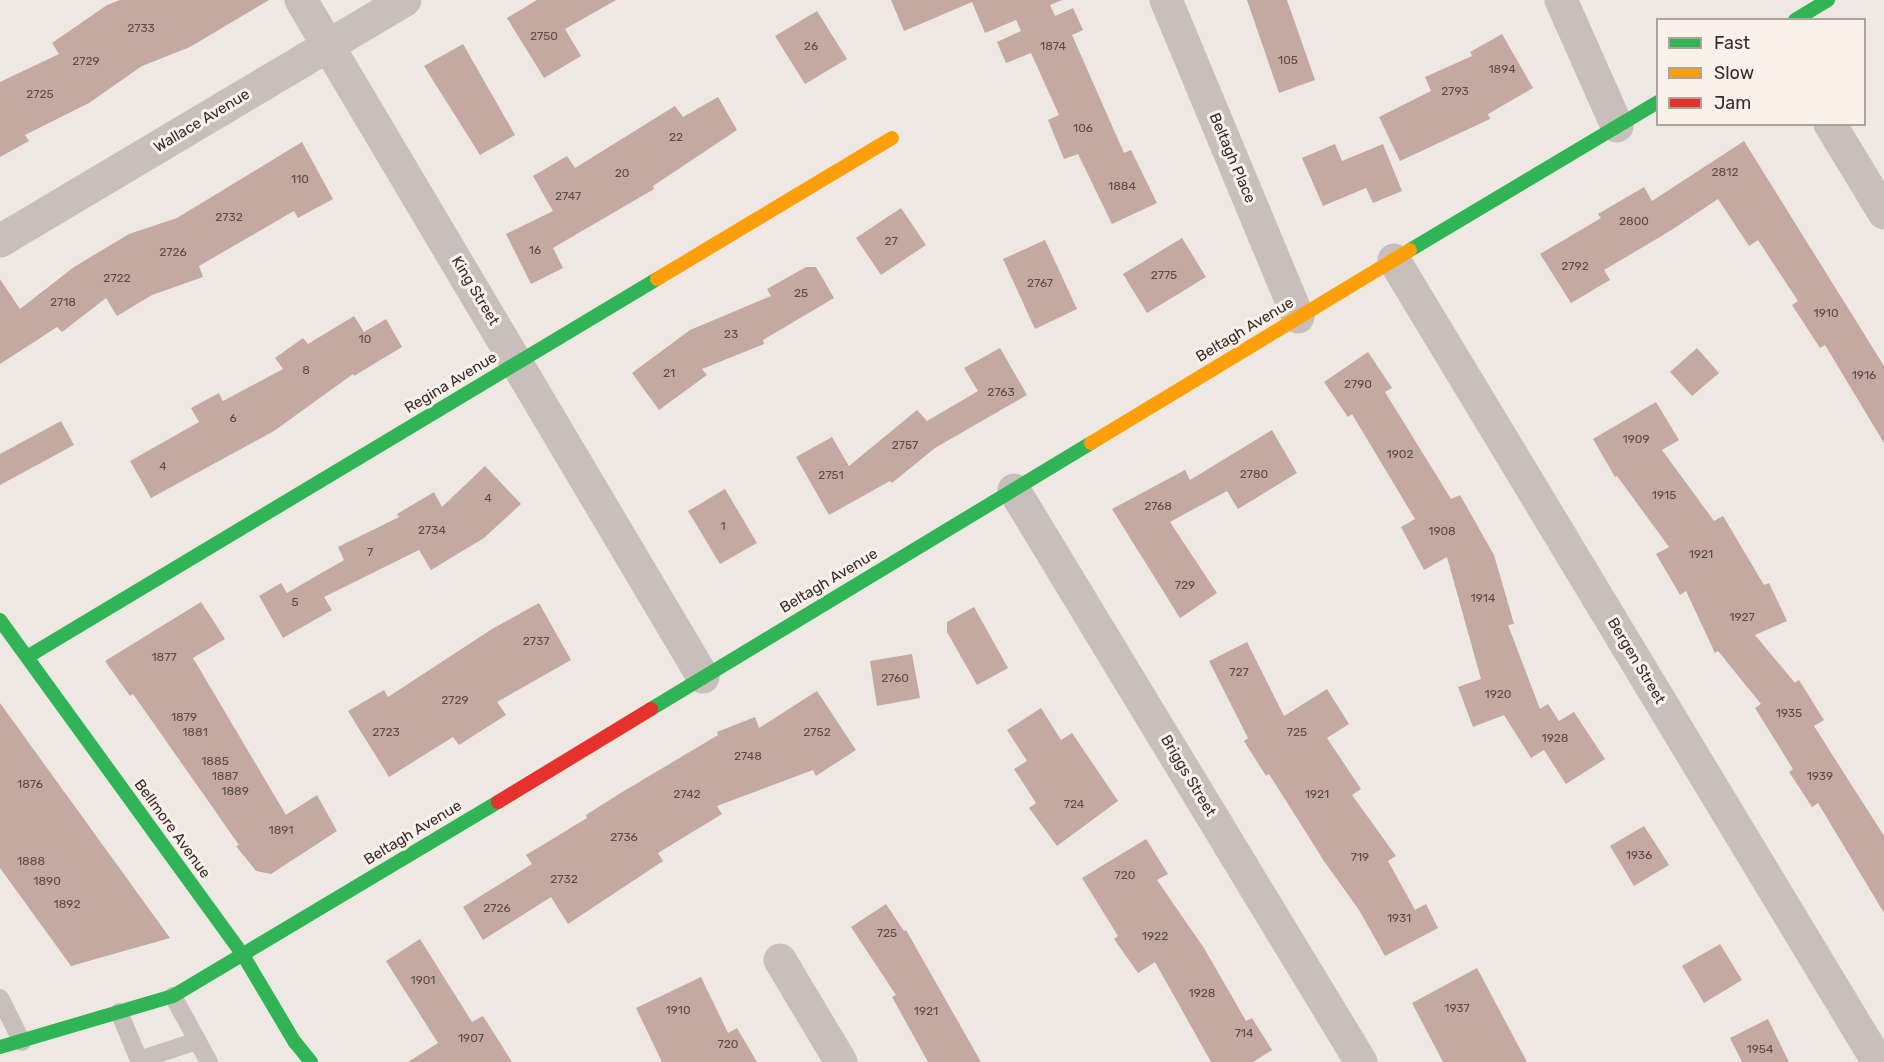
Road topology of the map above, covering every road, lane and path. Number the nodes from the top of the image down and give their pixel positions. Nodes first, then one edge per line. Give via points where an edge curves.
1 (301, 0) edge
2 (405, 0) edge
3 (1166, 0) edge
4 (1561, 0) edge
5 (1828, 0) edge
6 (1799, 18) edge
7 (328, 45) junction
8 (1656, 103) edge
9 (1617, 126) junction
10 (1831, 126) edge
11 (892, 138) dead end
12 (1884, 213) edge
13 (0, 241) edge
14 (1394, 260) junction
15 (1298, 317) junction
16 (517, 362) junction
17 (1014, 490) junction
18 (0, 620) edge
19 (27, 657) junction
20 (703, 677) junction
21 (243, 955) junction
22 (780, 960) dead end
23 (173, 996) junction
24 (0, 998) edge
25 (119, 1012) junction
26 (197, 1041) junction
27 (22, 1042) junction
28 (0, 1047) edge
29 (209, 1062) edge
30 (311, 1062) edge
31 (842, 1062) edge
32 (1361, 1062) edge
33 (1878, 1062) edge

1 - 7 street, King Street
2 - 7 street, Wallace Avenue
3 - 15 street, Beltagh Place
4 - 9 street
5 - 6 street
7 - 13 street, Wallace Avenue
7 - 16 street, King Street
8 - 9 street, Beltagh Avenue
9 - 14 street, Beltagh Avenue
10 - 12 street
11 - 16 street, Regina Avenue
14 - 15 street, Beltagh Avenue
14 - 33 street, Bergen Street
15 - 17 street, Beltagh Avenue
16 - 19 street, Regina Avenue
16 - 20 street, King Street
17 - 20 street, Beltagh Avenue
17 - 32 street, Briggs Street
18 - 19 street, Bellmore Avenue
19 - 21 street, Bellmore Avenue
20 - 21 street, Beltagh Avenue
21 - 23 street, Beltagh Avenue
21 - 30 street, Bellmore Avenue via 294,1041
22 - 31 street
23 - 25 street, Beltagh Avenue
23 - 26 lane
24 - 27 lane
25 - 26 lane via 139,1060
25 - 27 street, Beltagh Avenue
26 - 29 lane
27 - 28 street, Beltagh Avenue

